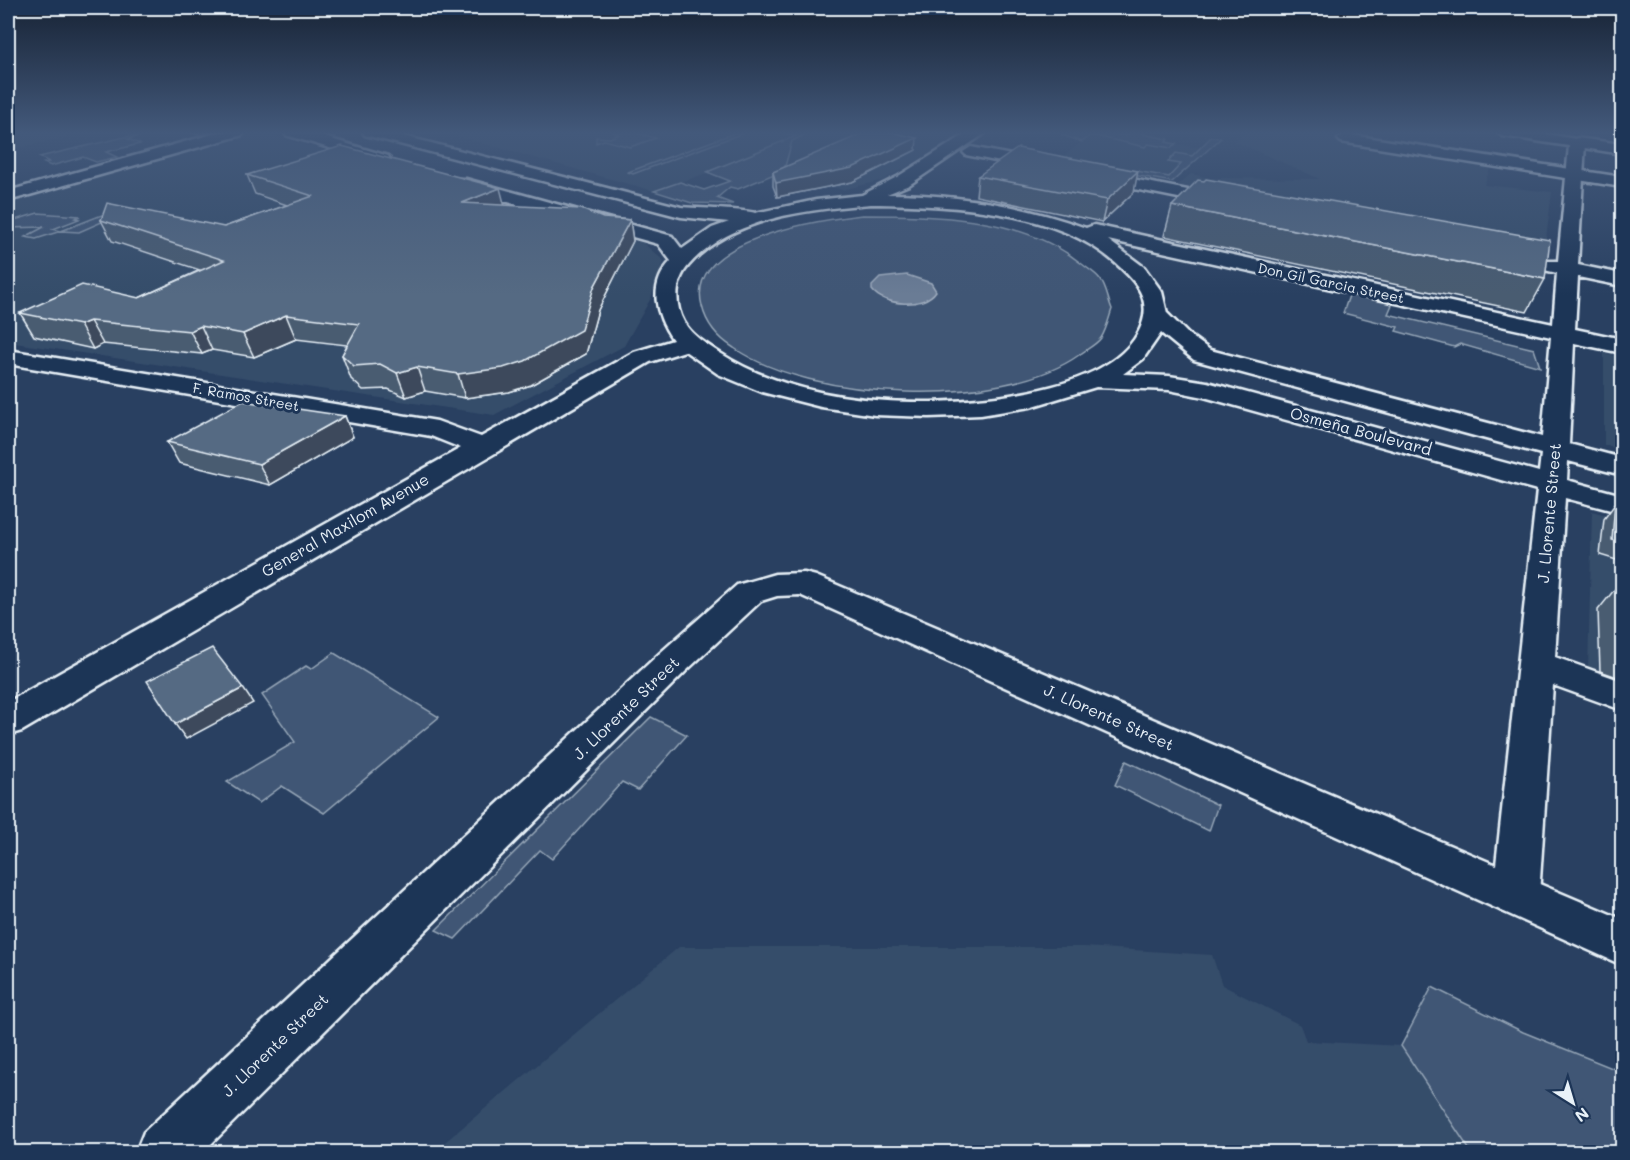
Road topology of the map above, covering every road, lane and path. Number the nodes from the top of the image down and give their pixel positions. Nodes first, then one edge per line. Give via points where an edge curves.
1 (43, 186) edge
2 (470, 186) edge
3 (580, 186) edge
4 (893, 186) edge
5 (934, 186) edge
6 (1143, 186) edge
7 (1573, 186) edge
8 (8, 196) edge
9 (843, 201) junction
10 (957, 202) junction
11 (1243, 206) edge
12 (787, 210) junction
13 (1039, 219) junction
14 (681, 260) junction
15 (1527, 261) edge
16 (1568, 269) junction
17 (1623, 280) edge
18 (1156, 315) junction
19 (1563, 333) junction
20 (688, 343) junction
21 (1623, 346) edge
22 (8, 357) edge
23 (1096, 380) junction
24 (482, 447) junction
25 (1555, 448) junction
26 (1623, 467) edge
27 (1551, 484) junction
28 (1623, 504) edge
29 (1537, 665) junction
30 (1623, 696) edge
31 (8, 720) edge
32 (1516, 895) junction
33 (1623, 942) edge
34 (164, 1152) edge

1 - 8 main road
2 - 14 main road via 664,240
3 - 12 main road via 681,212 720,217
4 - 9 main road
5 - 10 main road via 932,190 938,195
6 - 11 main road
7 - 16 main road, J. Llorente Street
9 - 10 main road
9 - 12 main road
10 - 13 main road
12 - 14 main road via 749,220 713,236
13 - 18 main road via 1091,239 1130,264 1154,297
13 - 19 main road, Don Gil Garcia Street
14 - 20 main road via 669,279 665,300 672,322
15 - 16 main road
16 - 17 main road
16 - 19 main road, J. Llorente Street
18 - 23 main road via 1149,338 1129,360
18 - 25 main road, Osmeña Boulevard via 1202,355
19 - 21 main road, Don Gil Garcia Street
19 - 25 main road, J. Llorente Street
20 - 23 main road via 716,363 753,381 866,407 930,411 993,407 1050,396
20 - 24 main road, General Maxilom Avenue via 642,357
22 - 24 main road, F. Ramos Street via 437,429
23 - 27 main road, Osmeña Boulevard via 1168,383 1217,393
24 - 31 main road, General Maxilom Avenue
25 - 26 main road, Osmeña Boulevard
25 - 27 main road, J. Llorente Street
27 - 28 main road, Osmeña Boulevard
27 - 29 main road, J. Llorente Street
29 - 30 main road
29 - 32 main road, J. Llorente Street
32 - 33 main road
32 - 34 main road, J. Llorente Street via 804,584 775,585 749,593 673,662

